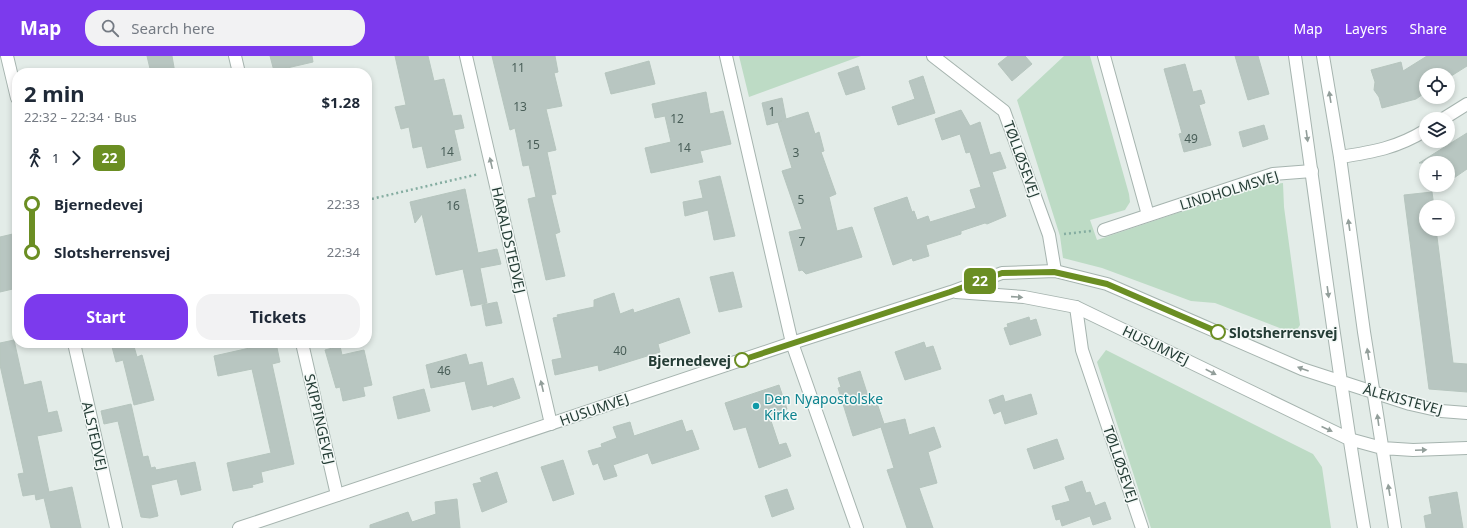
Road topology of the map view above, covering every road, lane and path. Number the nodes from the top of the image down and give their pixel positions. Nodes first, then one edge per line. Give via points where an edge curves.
1 (7, 56) edge
2 (235, 56) edge
3 (466, 56) edge
4 (726, 56) edge
5 (933, 56) edge
6 (1104, 56) edge
7 (1295, 56) edge
8 (1323, 56) edge
9 (238, 68) edge
10 (12, 77) edge
11 (1467, 104) edge
12 (1454, 112) edge
13 (1419, 134) edge
14 (1340, 157) junction
15 (493, 170) junction
16 (1312, 171) junction
17 (372, 199) edge
18 (1148, 215) junction
19 (1104, 230) joint
20 (1049, 235) junction
21 (1054, 272) junction
22 (950, 292) junction
23 (1076, 307) junction
24 (792, 343) junction
25 (75, 348) edge
26 (303, 348) edge
27 (1340, 380) junction
28 (1374, 393) junction
29 (1467, 413) edge
30 (551, 424) junction
31 (1349, 439) junction
32 (1382, 448) junction
33 (1467, 448) edge
34 (337, 495) junction
35 (116, 528) edge
36 (239, 528) edge
37 (857, 528) edge
38 (1142, 528) edge
39 (1364, 528) edge
40 (1395, 528) edge

1 - 10 street
2 - 9 street
15 -> 3 street, HARALDSTEDVEJ
4 - 24 street
5 - 20 street, TØLLØSEVEJ via 1004,110
6 - 18 street
7 -> 16 street
14 -> 8 street
11 - 12 street
13 - 14 street via 1383,150
28 -> 14 street
15 - 17 path
30 -> 15 street, HARALDSTEDVEJ
16 - 18 street, LINDHOLMSVEJ via 1273,174
16 -> 27 street
18 - 19 street, LINDHOLMSVEJ
19 - 20 path
20 - 21 street, TØLLØSEVEJ
21 - 22 street, HUSUMVEJ via 1002,273
27 -> 21 street, HUSUMVEJ via 1302,369 1107,284
22 -> 23 street, HUSUMVEJ via 1024,298
22 - 24 street, HUSUMVEJ
23 -> 31 street, HUSUMVEJ
23 - 38 street, TØLLØSEVEJ via 1082,350
24 - 30 street, HUSUMVEJ
24 - 37 street
25 - 35 street, ALSTEDVEJ
26 - 34 street, SKIPPINGEVEJ
27 - 28 street, ÅLEKISTEVEJ
27 - 31 street
28 - 29 street, ÅLEKISTEVEJ via 1441,411
32 -> 28 street
30 - 34 street, HUSUMVEJ
31 - 32 street
31 - 39 street
32 -> 33 street
40 -> 32 street
34 - 36 street, HUSUMVEJ

